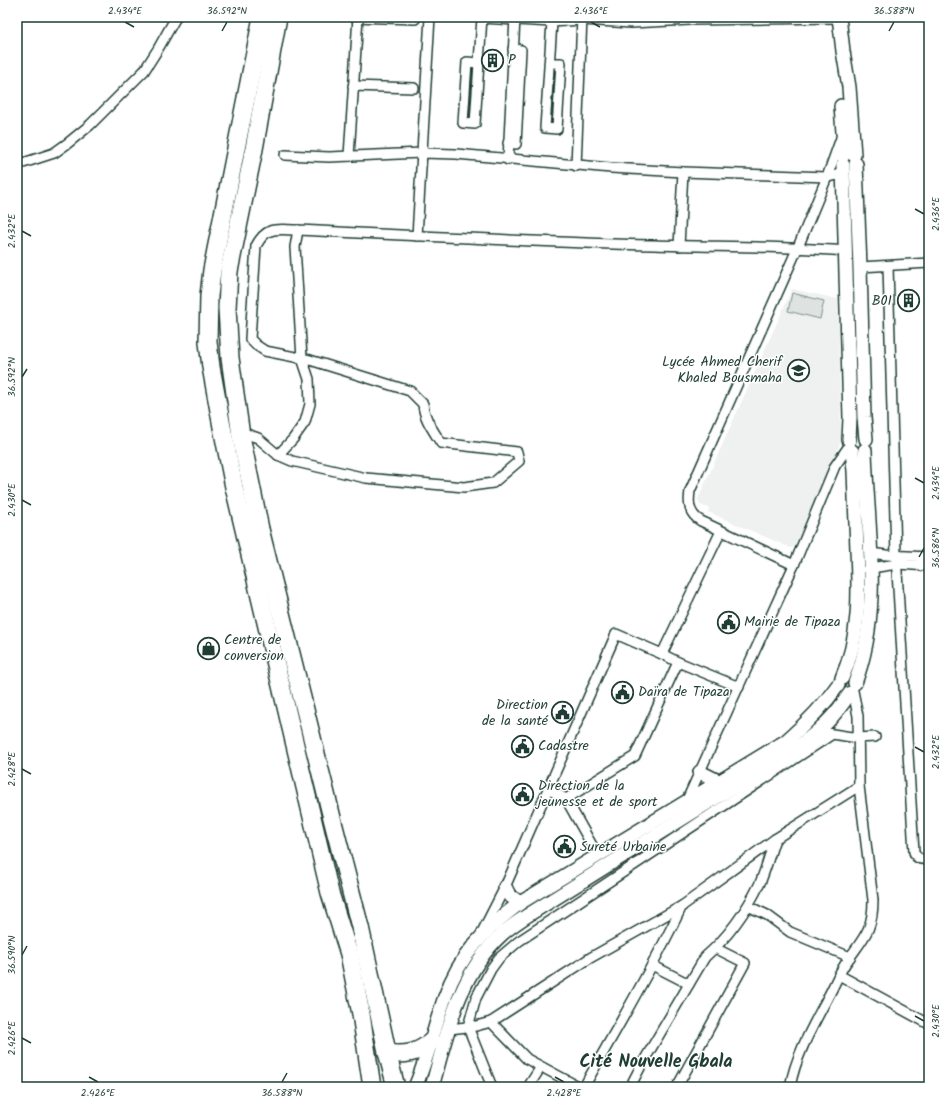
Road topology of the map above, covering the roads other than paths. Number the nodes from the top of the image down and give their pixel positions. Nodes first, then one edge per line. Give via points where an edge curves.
1 (176, 17) edge
2 (262, 17) edge
3 (278, 17) edge
4 (354, 17) edge
5 (358, 17) edge
6 (430, 17) edge
7 (482, 18) edge
8 (515, 18) edge
9 (839, 18) edge
10 (415, 19) dead end
11 (582, 19) edge
12 (553, 20) edge
13 (843, 51) junction
14 (478, 63) junction
15 (550, 63) junction
16 (353, 86) junction
17 (414, 88) dead end
18 (843, 131) junction
19 (422, 153) junction
20 (285, 155) dead end
21 (349, 156) junction
22 (508, 160) junction
23 (848, 163) junction
24 (17, 166) edge
25 (576, 166) junction
26 (683, 172) junction
27 (827, 177) junction
28 (298, 230) junction
29 (417, 236) junction
30 (679, 246) junction
31 (798, 247) junction
32 (845, 251) junction
33 (929, 263) edge
34 (888, 266) junction
35 (860, 267) junction
36 (302, 358) junction
37 (241, 432) junction
38 (866, 444) junction
39 (850, 446) junction
40 (278, 455) junction
41 (721, 531) junction
42 (870, 553) junction
43 (929, 557) edge
44 (896, 560) junction
45 (794, 565) junction
46 (929, 566) edge
47 (871, 568) junction
48 (662, 654) junction
49 (678, 662) junction
50 (840, 682) junction
51 (739, 687) junction
52 (852, 689) junction
53 (825, 733) junction
54 (875, 737) dead end
55 (858, 738) junction
56 (700, 772) junction
57 (720, 782) junction
58 (859, 786) junction
59 (548, 789) junction
60 (566, 799) junction
61 (685, 803) junction
62 (775, 839) junction
63 (598, 856) junction
64 (929, 860) edge
65 (505, 888) junction
66 (520, 903) junction
67 (682, 906) junction
68 (748, 906) junction
69 (478, 939) junction
70 (715, 948) junction
71 (850, 957) junction
72 (652, 965) junction
73 (840, 975) junction
74 (689, 984) junction
75 (490, 1022) junction
76 (929, 1024) edge
77 (468, 1027) junction
78 (448, 1029) junction
79 (432, 1041) junction
80 (387, 1052) junction
81 (541, 1067) junction
82 (563, 1078) junction
83 (372, 1087) edge
84 (396, 1087) edge
85 (415, 1087) edge
86 (432, 1087) edge
87 (492, 1087) edge
88 (528, 1087) edge
89 (558, 1087) edge
90 (579, 1087) edge
91 (584, 1087) edge
92 (630, 1087) edge
93 (677, 1087) edge
94 (790, 1087) edge

1 - 24 street via 144,71 90,125 54,153
2 - 83 highway via 212,270 208,320 211,367 234,487 330,893 349,954
3 - 37 highway via 229,271 227,332
4 - 5 street
5 - 10 street
5 - 16 street
6 - 19 street
7 - 8 street
7 - 14 street
8 - 12 street
8 - 22 street
9 - 11 street via 690,20 630,24
9 - 13 main road
11 - 12 street
11 - 25 street
12 - 15 street
13 - 18 main road via 840,72
13 - 23 main road via 847,76
14 - 14 street via 475,124 462,123 467,62
15 - 15 street via 561,64 557,128 545,128
16 - 17 street
16 - 21 street
18 - 23 main road
18 - 27 street
19 - 21 street
19 - 22 street
19 - 29 street
20 - 21 street
22 - 25 street
23 - 27 street
23 - 32 main road
23 - 35 main road
25 - 26 street
26 - 27 street
26 - 30 street
27 - 31 street
28 - 29 street
28 - 36 street via 295,247
28 - 36 street via 269,230 261,236 256,246 250,339 265,351
29 - 30 street
30 - 31 street
31 - 32 street
31 - 41 street via 690,491 688,501 694,515
32 - 39 main road
33 - 34 street
34 - 35 street
34 - 44 street
35 - 38 main road
36 - 40 street via 309,379 310,404 305,422
36 - 40 street via 410,391 423,404 423,413 441,443 517,452 519,461 493,483 464,487 366,478 292,461
37 - 40 street via 258,438
37 - 80 highway via 260,529 360,926
38 - 39 main road via 862,435 856,434
38 - 42 main road
39 - 45 street via 835,466
39 - 50 main road via 854,471 858,611 854,644
41 - 45 street
41 - 48 street
42 - 44 street
42 - 47 main road
43 - 44 street
44 - 46 street
44 - 47 street
44 - 64 street via 914,852 922,860
45 - 51 street
47 - 52 main road via 868,631 863,660
48 - 49 street
48 - 59 street via 616,634
49 - 51 street
49 - 60 street via 634,756
50 - 52 main road via 841,692 844,694
50 - 57 main road via 824,705 803,727 786,741
51 - 56 street
52 - 53 main road
52 - 55 street via 858,716
53 - 55 street
53 - 77 street via 508,949 491,969 483,984
53 - 78 main road via 799,746 512,926 488,948 471,972
54 - 55 street
55 - 58 street
56 - 57 main road
56 - 61 street
57 - 61 main road
58 - 62 street
58 - 71 street via 874,900 869,929
59 - 60 street
59 - 65 street
60 - 63 street
61 - 63 main road
62 - 67 street
62 - 68 street via 760,882
63 - 66 main road
65 - 66 main road via 509,895
65 - 69 street
66 - 69 main road
67 - 72 street
67 - 75 street via 590,958
68 - 70 street
68 - 71 street via 767,915 790,932
69 - 79 main road via 466,954 451,982
70 - 74 street via 705,957
70 - 93 street via 745,963
71 - 73 street
72 - 74 street
72 - 91 street
73 - 76 street
73 - 94 street via 809,1034 793,1071
74 - 92 street
75 - 77 street
75 - 81 street via 527,1059
77 - 78 street
77 - 87 street
78 - 86 main road
79 - 80 highway via 411,1053
79 - 85 main road
80 - 84 highway
81 - 82 street
81 - 88 street
82 - 89 street
82 - 90 street

